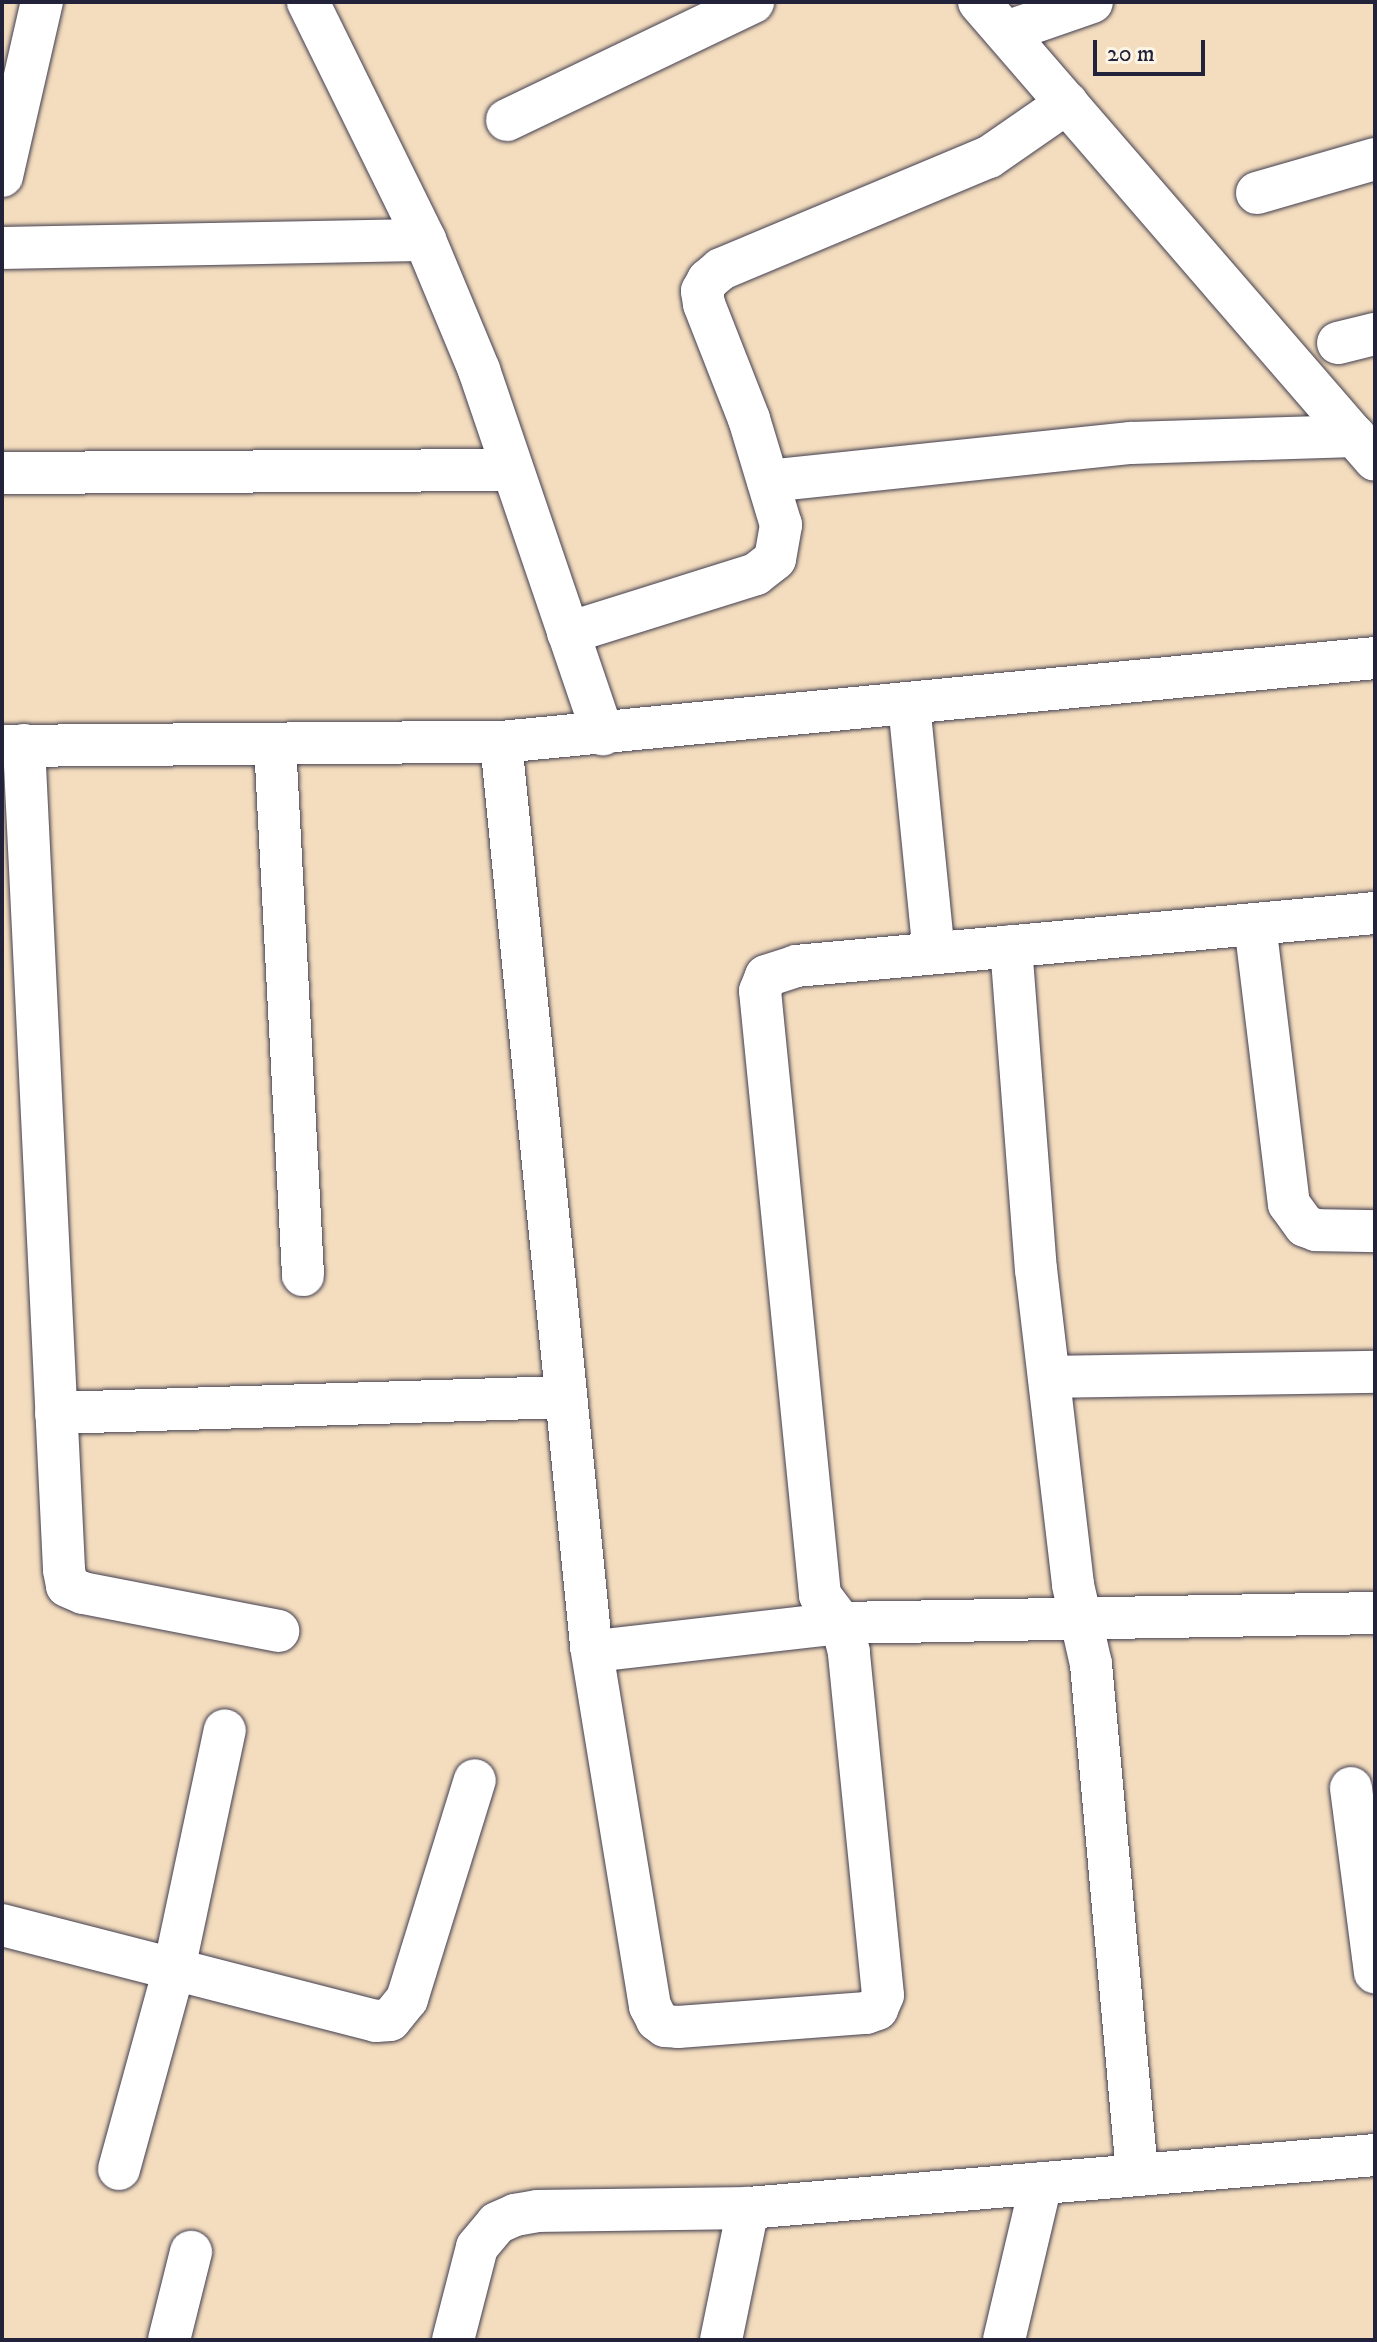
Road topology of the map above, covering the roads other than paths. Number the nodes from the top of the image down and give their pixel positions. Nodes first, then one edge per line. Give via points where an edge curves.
1 (42, 2) edge
2 (308, 2) edge
3 (753, 2) edge
4 (1092, 2) edge
5 (993, 17) edge
6 (1067, 103) junction
7 (507, 120) dead end
8 (1375, 159) edge
9 (2, 176) edge
10 (1257, 193) dead end
11 (425, 240) junction
12 (2, 248) edge
13 (1365, 448) edge
14 (512, 470) junction
15 (2, 473) edge
16 (768, 481) junction
17 (568, 633) junction
18 (1375, 658) edge
19 (909, 704) junction
20 (603, 734) junction
21 (501, 742) junction
22 (275, 744) junction
23 (13, 746) edge
24 (1375, 913) edge
25 (1255, 924) junction
26 (1011, 946) junction
27 (934, 953) junction
28 (1375, 1231) edge
29 (303, 1275) dead end
30 (1375, 1372) edge
31 (1049, 1377) junction
32 (564, 1397) junction
33 (56, 1413) junction
34 (1375, 1613) edge
35 (1081, 1620) junction
36 (841, 1623) junction
37 (278, 1631) dead end
38 (591, 1646) junction
39 (225, 1730) dead end
40 (475, 1780) dead end
41 (1351, 1788) dead end
42 (2, 1925) edge
43 (174, 1969) junction
44 (1375, 1972) edge
45 (1375, 2155) edge
46 (119, 2169) dead end
47 (1137, 2172) junction
48 (1041, 2183) junction
49 (748, 2208) junction
50 (191, 2252) dead end
51 (169, 2340) edge
52 (453, 2340) edge
53 (721, 2340) edge
54 (1004, 2340) edge

1 - 9 street
2 - 11 street
3 - 7 street
4 - 5 street
5 - 6 street
6 - 13 street
6 - 16 street via 989,157 721,269 708,280 702,291 704,304
8 - 10 street
11 - 12 street
11 - 14 street via 479,370
13 - 16 street via 1131,443
14 - 15 street
14 - 17 street
16 - 17 street via 781,525 780,545 775,559 756,574
17 - 20 street
18 - 19 street
19 - 20 street
19 - 27 street
20 - 21 street
21 - 22 street
21 - 32 street
22 - 23 street
22 - 29 street
23 - 33 street
24 - 25 street
25 - 26 street
25 - 28 street via 1289,1204 1305,1226 1316,1230
26 - 27 street
26 - 31 street
27 - 36 street via 781,968 766,976 760,991 820,1595
30 - 31 street
31 - 35 street
32 - 33 street
32 - 38 street
33 - 37 street via 67,1586
34 - 35 street
35 - 36 street
35 - 47 street via 1091,1664
36 - 38 street via 604,1650
36 - 38 street via 849,1652 883,1995 877,2009 866,2013 678,2027 657,2020 650,2006
39 - 43 street
40 - 43 street via 407,1999 390,2020 376,2021
41 - 44 street
42 - 43 street
43 - 46 street
45 - 47 street
47 - 48 street
48 - 49 street
48 - 54 street
49 - 52 street via 538,2211 497,2223 477,2247
49 - 53 street
50 - 51 street

